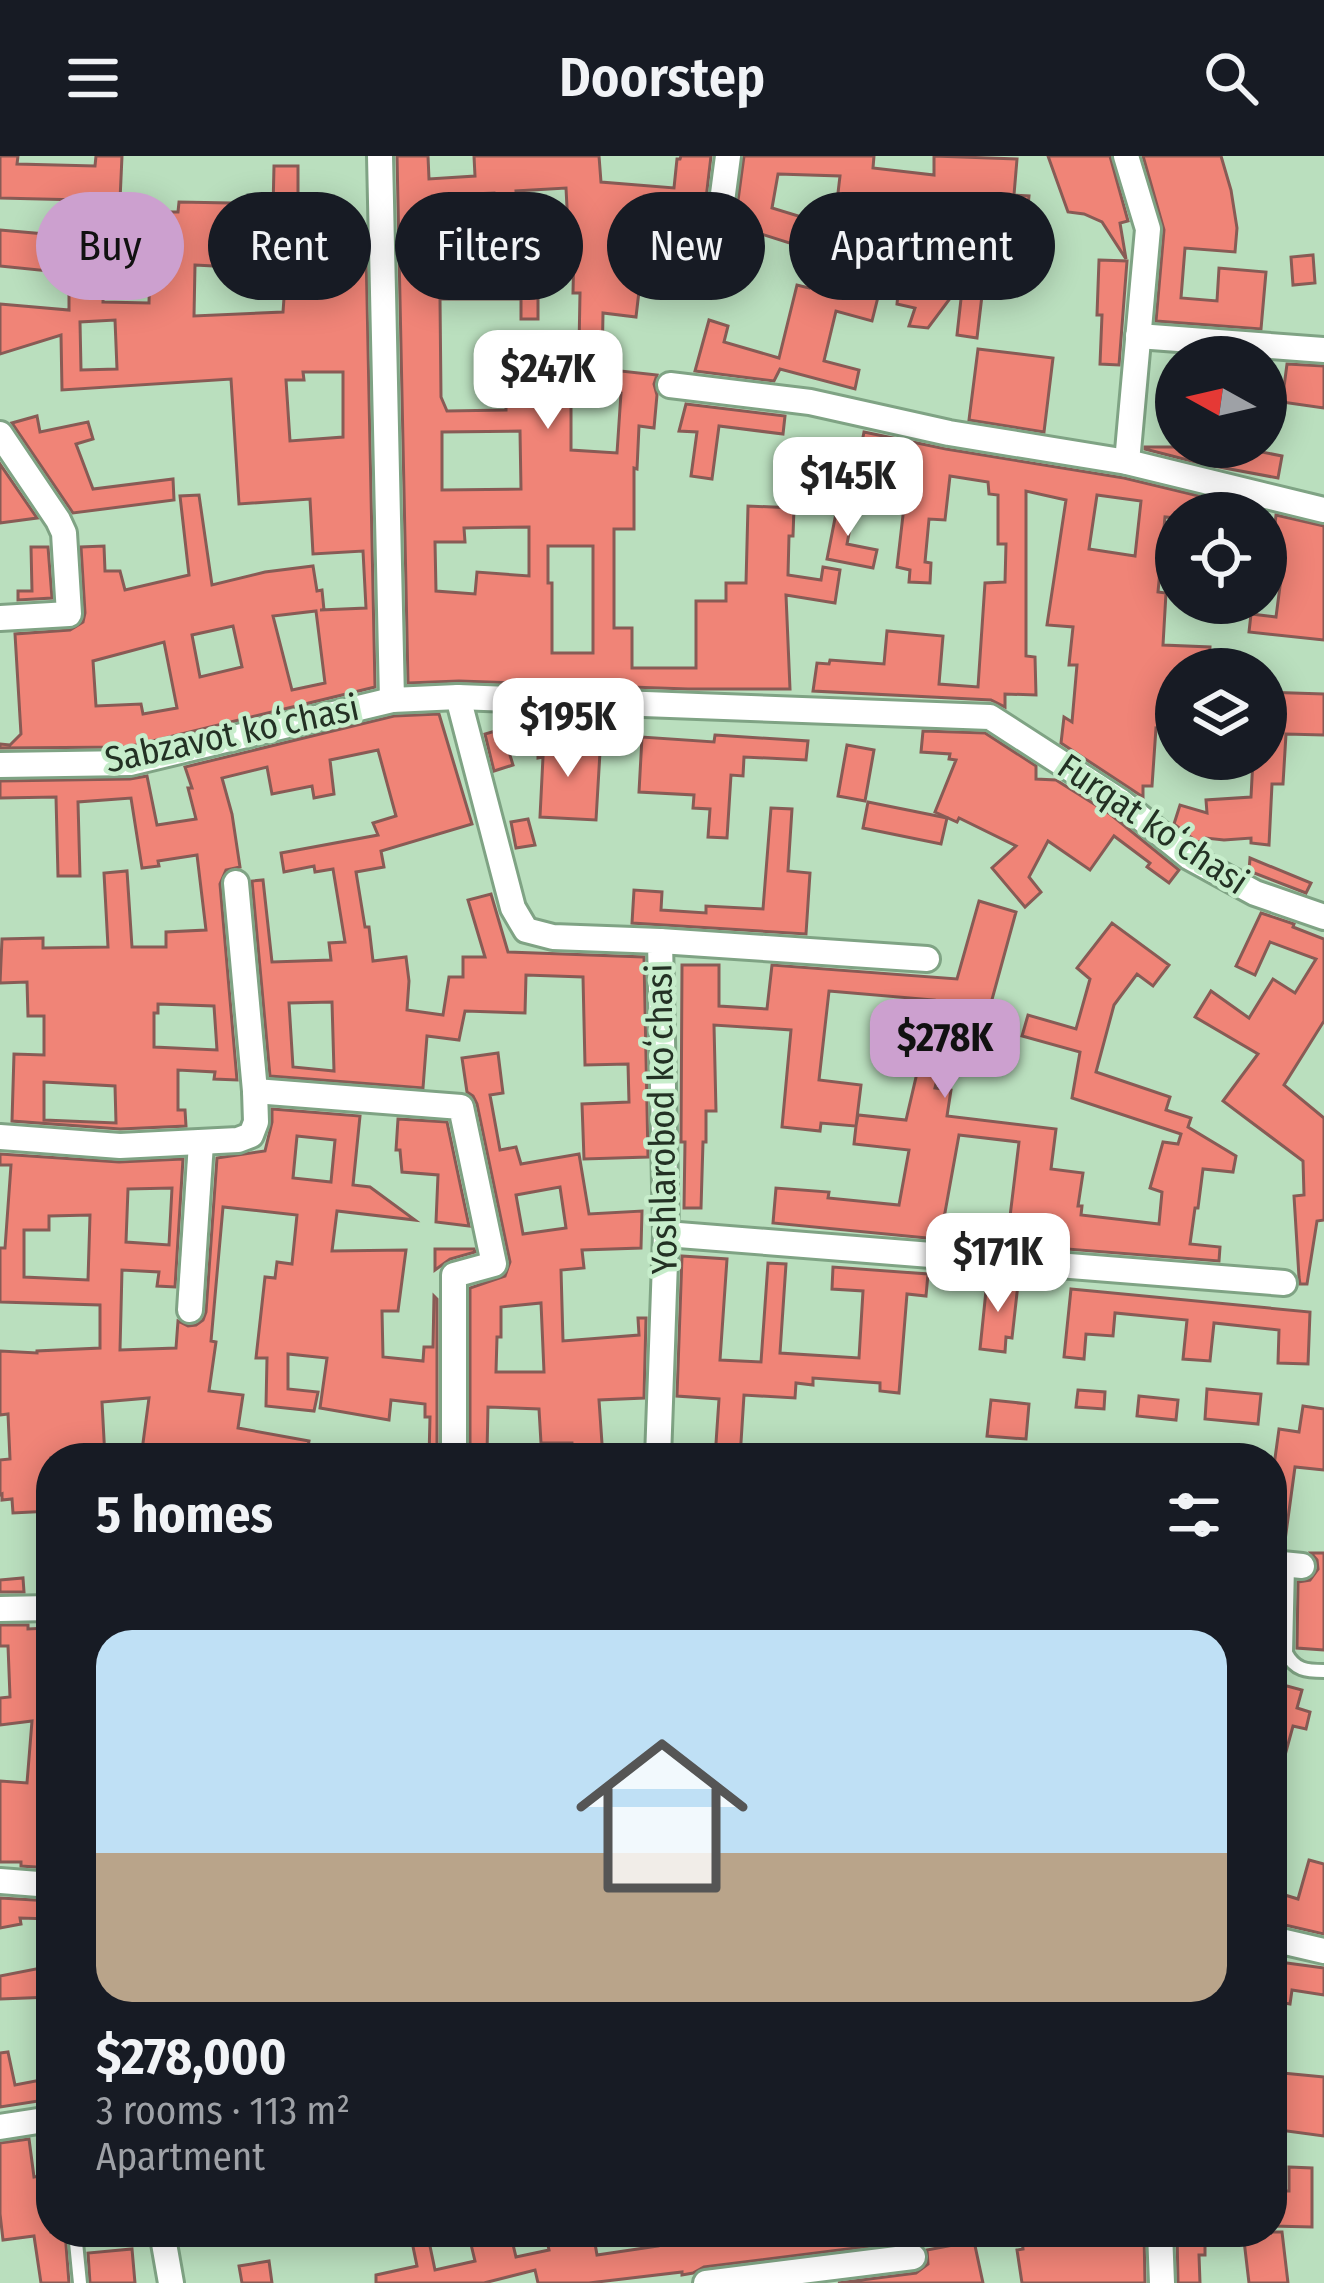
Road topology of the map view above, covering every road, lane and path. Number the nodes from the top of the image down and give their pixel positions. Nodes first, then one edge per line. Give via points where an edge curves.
1 (380, 156) edge
2 (728, 156) edge
3 (1126, 156) edge
4 (723, 192) edge
5 (1138, 336) junction
6 (1324, 350) edge
7 (670, 386) dead end
8 (0, 434) edge
9 (1126, 462) junction
10 (1324, 510) edge
11 (0, 618) edge
12 (458, 697) junction
13 (392, 700) junction
14 (0, 765) edge
15 (236, 883) dead end
16 (1324, 917) edge
17 (660, 941) junction
18 (927, 959) dead end
19 (255, 1091) junction
20 (0, 1138) edge
21 (201, 1143) junction
22 (666, 1234) junction
23 (1284, 1283) dead end
24 (190, 1310) dead end
25 (454, 1443) edge
26 (659, 1443) edge
27 (36, 1608) edge
28 (0, 1609) edge
29 (1287, 1655) edge
30 (1324, 1672) edge
31 (0, 1881) edge
32 (36, 1884) edge
33 (1287, 1943) edge
34 (1324, 1951) edge
35 (36, 2121) edge
36 (0, 2127) edge
37 (76, 2247) edge
38 (164, 2247) edge
39 (1161, 2247) edge
40 (913, 2257) dead end
41 (80, 2283) edge
42 (170, 2283) edge
43 (706, 2283) edge
44 (1162, 2283) edge

1 - 13 street
2 - 4 street
3 - 5 street via 1148,229
5 - 6 street
5 - 9 street
7 - 9 street via 810,402
8 - 11 street via 64,533 69,614
9 - 10 street
12 - 13 street
12 - 16 street, Furqat koʻchasi via 990,716 1189,857 1255,893
12 - 17 street, Yoshlarobod koʻchasi via 512,908 526,930
13 - 14 street, Sabzavot koʻchasi via 130,763
15 - 19 street
17 - 18 street
17 - 22 street, Yoshlarobod koʻchasi
19 - 21 street via 251,1135
19 - 25 street via 461,1106 494,1264 454,1275
20 - 21 street
21 - 24 street
22 - 23 street
22 - 26 street, Yoshlarobod koʻchasi
27 - 28 street
29 - 30 lane via 1304,1670
31 - 32 street
33 - 34 street
35 - 36 street
37 - 41 lane
38 - 42 street
39 - 44 street
40 - 43 street

